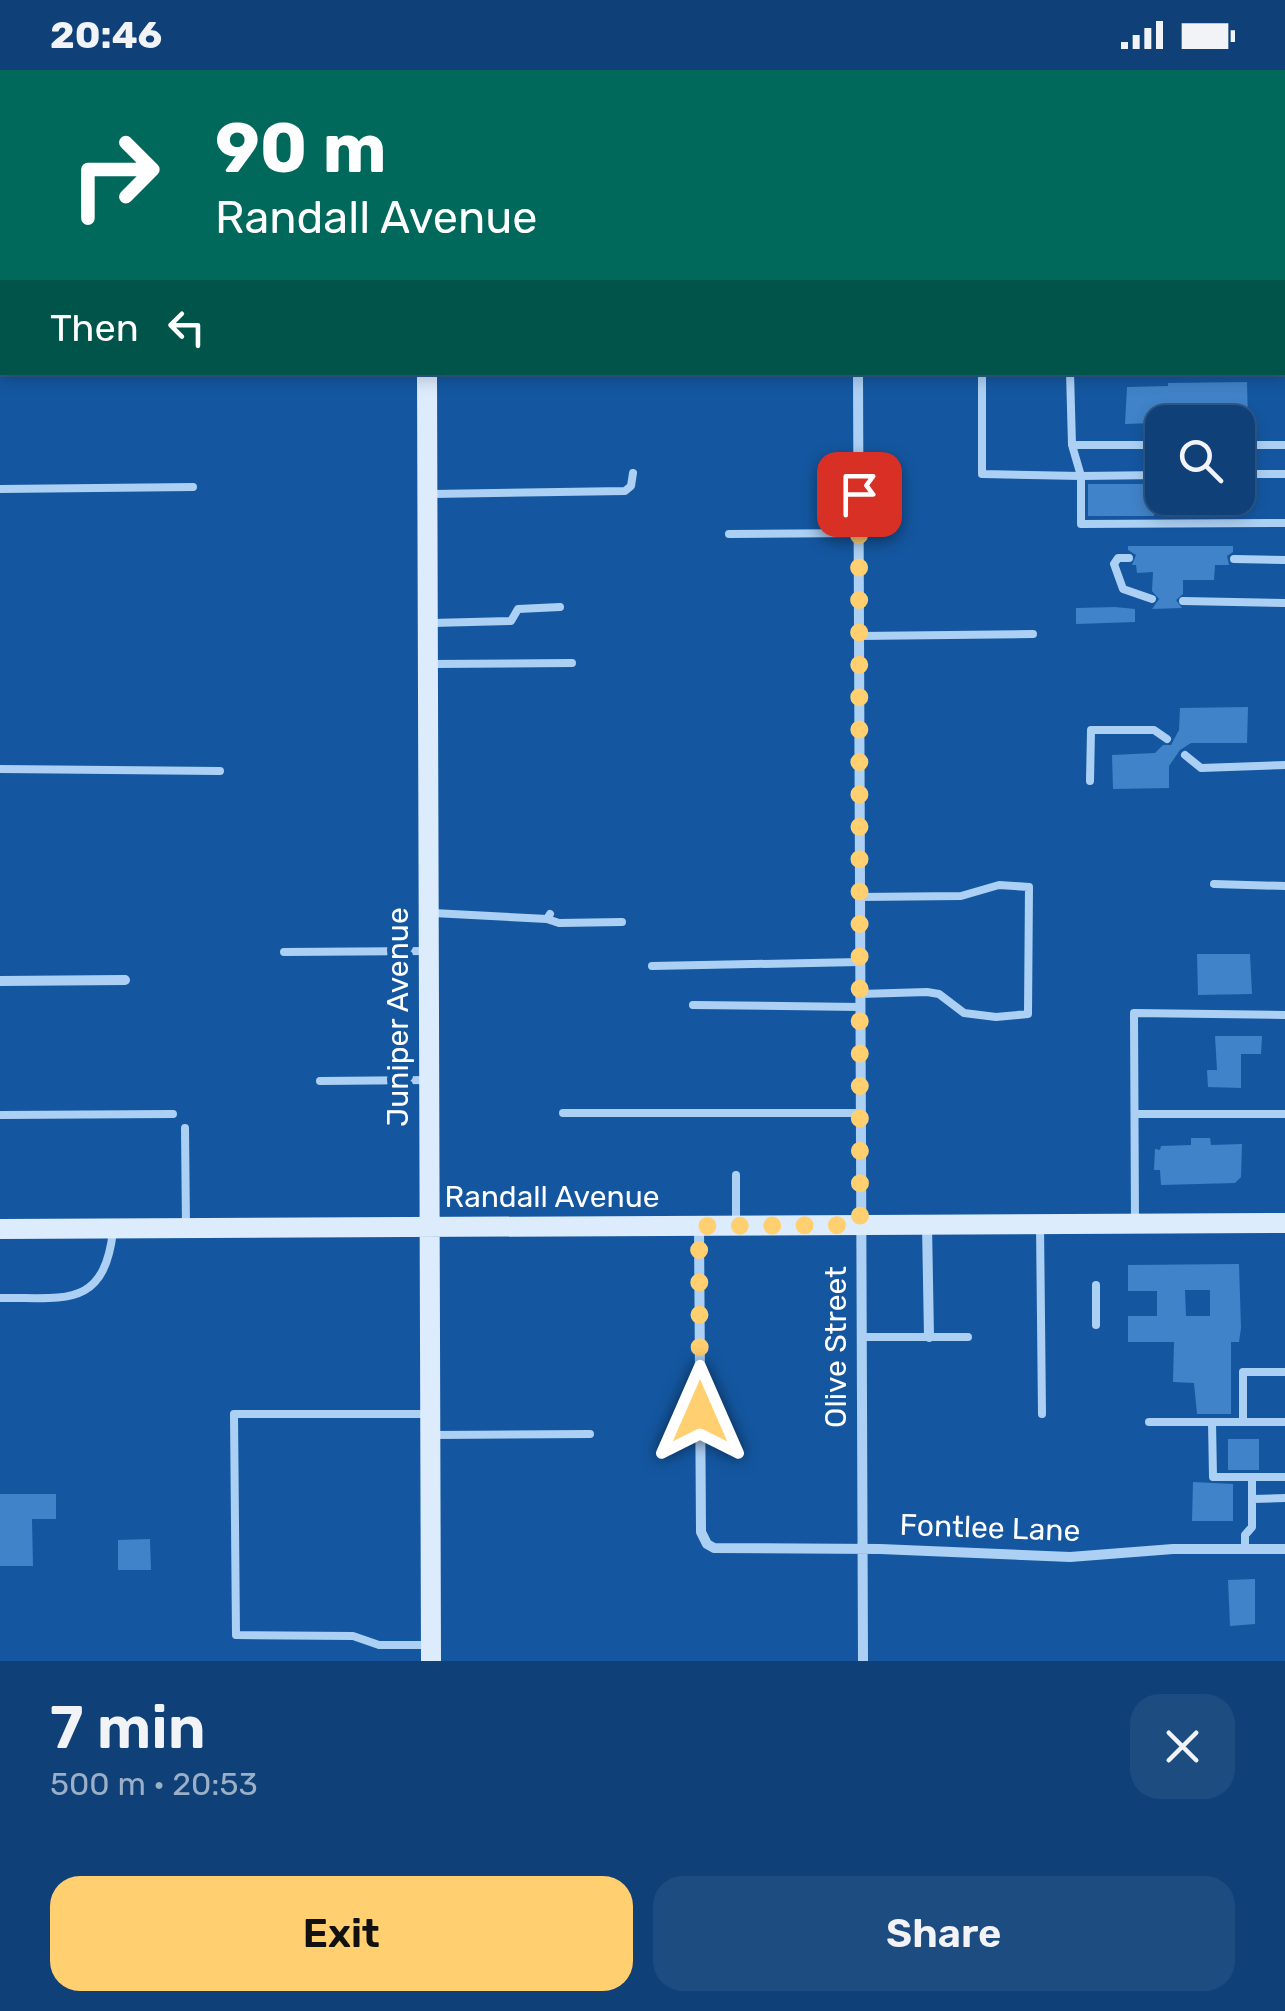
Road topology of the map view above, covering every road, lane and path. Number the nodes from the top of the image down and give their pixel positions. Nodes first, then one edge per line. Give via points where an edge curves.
1 (427, 375) edge
2 (858, 375) edge
3 (982, 375) edge
4 (1070, 375) edge
5 (1072, 445) junction
6 (1145, 445) edge
7 (1255, 445) edge
8 (1285, 445) edge
9 (633, 473) dead end
10 (1255, 474) edge
11 (1285, 474) edge
12 (1145, 475) edge
13 (1080, 476) junction
14 (193, 487) dead end
15 (0, 490) edge
16 (427, 494) junction
17 (1285, 523) edge
18 (859, 533) junction
19 (729, 534) dead end
20 (1129, 558) dead end
21 (1234, 559) dead end
22 (1285, 560) edge
23 (1152, 599) dead end
24 (1183, 601) dead end
25 (1285, 603) edge
26 (560, 607) dead end
27 (427, 624) junction
28 (1032, 634) dead end
29 (859, 636) junction
30 (572, 662) dead end
31 (427, 664) junction
32 (1167, 739) dead end
33 (1184, 755) dead end
34 (1285, 765) edge
35 (0, 769) edge
36 (220, 771) dead end
37 (1090, 781) dead end
38 (1214, 884) dead end
39 (1285, 886) edge
40 (860, 897) junction
41 (428, 912) junction
42 (622, 922) dead end
43 (428, 951) junction
44 (284, 952) dead end
45 (860, 962) junction
46 (652, 966) dead end
47 (125, 980) dead end
48 (0, 981) edge
49 (860, 994) junction
50 (693, 1006) dead end
51 (860, 1007) junction
52 (1285, 1015) edge
53 (320, 1080) dead end
54 (428, 1080) junction
55 (563, 1113) dead end
56 (860, 1113) junction
57 (173, 1114) dead end
58 (1135, 1114) junction
59 (1285, 1114) edge
60 (0, 1115) edge
61 (184, 1128) dead end
62 (736, 1175) dead end
63 (1285, 1223) edge
64 (1040, 1224) junction
65 (1135, 1224) junction
66 (860, 1225) junction
67 (928, 1225) junction
68 (699, 1226) junction
69 (736, 1226) junction
70 (429, 1227) junction
71 (114, 1228) junction
72 (186, 1228) junction
73 (0, 1229) edge
74 (1096, 1285) dead end
75 (0, 1298) edge
76 (1096, 1325) dead end
77 (968, 1336) dead end
78 (861, 1337) junction
79 (929, 1337) junction
80 (1285, 1372) edge
81 (1042, 1414) dead end
82 (1149, 1422) dead end
83 (1212, 1422) junction
84 (1243, 1422) junction
85 (1285, 1422) edge
86 (430, 1424) junction
87 (590, 1434) dead end
88 (1252, 1477) junction
89 (1285, 1478) edge
90 (1285, 1498) edge
91 (1252, 1499) junction
92 (862, 1549) junction
93 (1244, 1549) junction
94 (1285, 1549) edge
95 (431, 1653) edge
96 (863, 1661) edge

1 - 16 street, Juniper Avenue
2 - 18 street, Olive Street
3 - 13 lane via 982,474
4 - 5 lane
5 - 6 lane
5 - 13 lane
7 - 8 lane
9 - 16 lane via 626,492
10 - 11 lane
12 - 13 lane
13 - 17 lane via 1080,524
14 - 15 lane
16 - 27 street, Juniper Avenue
18 - 19 lane
18 - 29 street, Olive Street
20 - 23 lane via 1114,564 1123,589
21 - 22 lane
24 - 25 lane
26 - 27 lane via 518,609 511,621
27 - 31 street, Juniper Avenue
28 - 29 lane
29 - 40 street, Olive Street
30 - 31 lane
31 - 41 street, Juniper Avenue
32 - 37 lane via 1154,730 1090,730
33 - 34 lane via 1200,768
35 - 36 lane
38 - 39 lane
40 - 45 street, Olive Street
40 - 49 lane via 961,896 999,885 1028,887 1028,1014 964,1013 928,992
41 - 42 lane
41 - 43 street, Juniper Avenue
43 - 44 lane
43 - 54 street, Juniper Avenue
45 - 46 lane
45 - 49 street, Olive Street
47 - 48 street
49 - 51 street, Olive Street
50 - 51 lane
51 - 56 street, Olive Street
52 - 58 lane via 1134,1013
53 - 54 lane
54 - 70 street, Juniper Avenue
55 - 56 lane
56 - 66 street, Olive Street
57 - 60 lane
58 - 59 lane
58 - 65 lane
61 - 72 lane
62 - 69 lane
63 - 65 street, Randall Avenue
64 - 65 street, Randall Avenue
64 - 67 street, Randall Avenue
64 - 81 lane
66 - 67 street, Randall Avenue
66 - 69 street, Randall Avenue
66 - 78 street, Olive Street
67 - 79 street
68 - 69 street, Randall Avenue
68 - 70 street, Randall Avenue
68 - 92 street, Fontlee Lane via 701,1532 707,1544
70 - 72 street, Randall Avenue
70 - 86 street, Juniper Avenue
71 - 72 street, Randall Avenue
71 - 73 street, Randall Avenue
71 - 75 lane via 95,1286 68,1296
74 - 76 lane
77 - 79 lane
78 - 79 lane
78 - 92 street, Olive Street
80 - 84 lane via 1243,1372
82 - 83 lane
83 - 84 lane
83 - 88 lane via 1213,1477
84 - 85 lane
86 - 87 lane
86 - 95 street, Juniper Avenue
86 - 95 lane via 234,1414 236,1635 353,1636
88 - 89 lane
88 - 91 lane
90 - 91 lane
91 - 93 lane
92 - 93 street, Fontlee Lane via 1086,1558
92 - 96 street, Olive Street
93 - 94 street, Fontlee Lane

